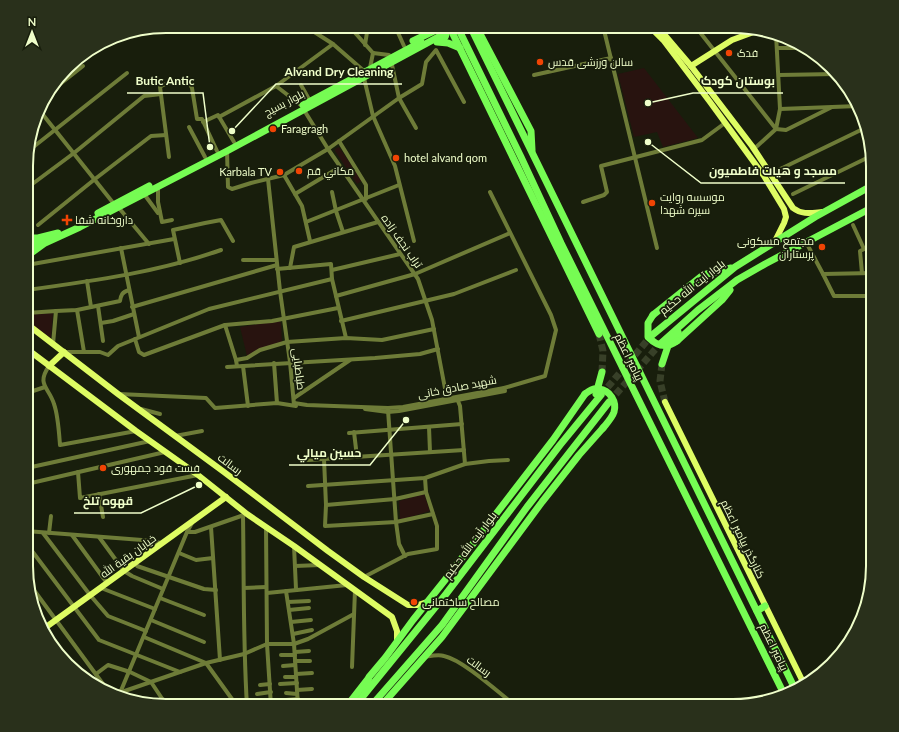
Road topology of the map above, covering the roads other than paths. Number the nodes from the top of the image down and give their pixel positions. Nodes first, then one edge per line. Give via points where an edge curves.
1 (316, 33) edge
2 (355, 33) edge
3 (367, 33) edge
4 (398, 33) edge
5 (424, 33) edge
6 (428, 33) edge
7 (441, 33) dead end
8 (445, 33) edge
9 (452, 33) edge
10 (460, 33) edge
11 (473, 33) edge
12 (605, 33) edge
13 (656, 33) edge
14 (663, 33) edge
15 (701, 33) edge
16 (748, 34) edge
17 (481, 35) edge
18 (421, 37) junction
19 (777, 40) edge
20 (437, 42) junction
21 (333, 44) junction
22 (365, 45) junction
23 (404, 46) junction
24 (460, 48) junction
25 (778, 48) junction
26 (794, 48) edge
27 (715, 50) junction
28 (373, 53) junction
29 (611, 58) junction
30 (389, 61) junction
31 (83, 66) dead end
32 (692, 66) junction
33 (127, 72) dead end
34 (366, 72) junction
35 (829, 74) edge
36 (534, 75) dead end
37 (780, 75) junction
38 (63, 82) edge
39 (300, 85) dead end
40 (276, 86) junction
41 (161, 94) junction
42 (399, 98) junction
43 (310, 101) junction
44 (464, 102) dead end
45 (852, 106) edge
46 (832, 107) junction
47 (303, 108) junction
48 (780, 109) junction
49 (43, 115) edge
50 (373, 116) junction
51 (219, 117) junction
52 (203, 122) junction
53 (725, 123) junction
54 (189, 127) dead end
55 (416, 128) dead end
56 (776, 129) junction
57 (55, 130) junction
58 (861, 130) edge
59 (166, 135) junction
60 (339, 141) junction
61 (234, 142) junction
62 (35, 146) edge
63 (508, 148) junction
64 (328, 149) junction
65 (754, 149) junction
66 (217, 151) junction
67 (227, 151) junction
68 (74, 154) junction
69 (532, 154) junction
70 (169, 157) dead end
71 (205, 157) junction
72 (521, 157) junction
73 (635, 158) junction
74 (866, 158) edge
75 (340, 167) junction
76 (770, 174) junction
77 (284, 175) junction
78 (170, 178) junction
79 (94, 179) junction
80 (268, 179) junction
81 (33, 184) edge
82 (399, 185) junction
83 (158, 187) junction
84 (866, 189) edge
85 (332, 192) dead end
86 (490, 192) dead end
87 (144, 194) junction
88 (296, 194) junction
89 (793, 194) dead end
90 (365, 200) junction
91 (583, 202) dead end
92 (116, 206) junction
93 (792, 207) junction
94 (336, 211) junction
95 (827, 211) junction
96 (866, 211) edge
97 (160, 212) junction
98 (785, 213) junction
99 (172, 220) dead end
100 (306, 222) junction
101 (378, 222) junction
102 (38, 225) dead end
103 (853, 225) dead end
104 (343, 232) junction
105 (510, 233) junction
106 (53, 237) junction
107 (33, 238) edge
108 (174, 240) junction
109 (233, 241) dead end
110 (310, 241) junction
111 (414, 241) dead end
112 (775, 241) junction
113 (557, 242) junction
114 (806, 242) junction
115 (149, 244) junction
116 (33, 246) edge
117 (121, 248) junction
118 (657, 248) dead end
119 (864, 249) joint
120 (221, 250) dead end
121 (33, 252) edge
122 (400, 254) junction
123 (33, 257) edge
124 (243, 260) dead end
125 (276, 260) junction
126 (33, 262) edge
127 (180, 263) junction
128 (277, 267) junction
129 (735, 267) junction
130 (290, 268) junction
131 (332, 270) junction
132 (516, 270) dead end
133 (862, 273) junction
134 (866, 273) edge
135 (414, 274) junction
136 (823, 274) junction
137 (126, 275) junction
138 (332, 279) junction
139 (737, 280) junction
140 (87, 281) junction
141 (33, 289) edge
142 (129, 290) junction
143 (280, 291) junction
144 (336, 296) junction
145 (866, 296) edge
146 (425, 300) junction
147 (98, 306) junction
148 (90, 307) junction
149 (132, 307) junction
150 (338, 308) junction
151 (78, 310) junction
152 (698, 310) junction
153 (56, 311) junction
154 (33, 313) edge
155 (134, 314) junction
156 (283, 319) junction
157 (341, 321) junction
158 (101, 323) junction
159 (225, 325) junction
160 (434, 328) junction
161 (33, 329) edge
162 (599, 334) tunnel mouth
163 (651, 336) tunnel mouth
164 (137, 338) junction
165 (346, 338) junction
166 (103, 341) dead end
167 (287, 342) junction
168 (52, 344) junction
169 (660, 344) tunnel mouth
170 (438, 349) junction
171 (64, 352) junction
172 (84, 352) junction
173 (33, 354) edge
174 (351, 359) junction
175 (236, 360) junction
176 (290, 362) junction
177 (274, 363) junction
178 (662, 364) tunnel mouth
179 (49, 366) junction
180 (237, 366) junction
181 (243, 366) junction
182 (227, 367) dead end
183 (602, 372) tunnel mouth
184 (44, 387) junction
185 (504, 388) junction
186 (33, 391) edge
187 (118, 394) junction
188 (601, 395) tunnel mouth
189 (447, 399) junction
190 (458, 401) junction
191 (294, 402) junction
192 (609, 402) tunnel mouth
193 (664, 402) tunnel mouth
194 (277, 403) junction
195 (248, 406) junction
196 (137, 408) junction
197 (388, 410) junction
198 (586, 412) junction
199 (160, 414) dead end
200 (462, 424) junction
201 (429, 427) junction
202 (389, 430) junction
203 (136, 431) junction
204 (202, 431) dead end
205 (349, 432) dead end
206 (354, 432) junction
207 (175, 436) junction
208 (150, 441) junction
209 (464, 450) junction
210 (166, 452) junction
211 (430, 452) junction
212 (391, 455) junction
213 (357, 457) junction
214 (324, 459) junction
215 (308, 460) dead end
216 (508, 460) dead end
217 (465, 464) junction
218 (33, 466) edge
219 (78, 472) junction
220 (198, 475) junction
221 (425, 478) junction
222 (393, 480) junction
223 (33, 482) edge
224 (325, 485) junction
225 (308, 486) dead end
226 (426, 492) junction
227 (99, 494) junction
228 (226, 497) junction
229 (395, 499) junction
230 (326, 505) junction
231 (514, 505) junction
232 (245, 514) junction
233 (433, 514) junction
234 (51, 516) dead end
235 (103, 517) dead end
236 (493, 518) junction
237 (193, 521) junction
238 (396, 522) junction
239 (211, 527) junction
240 (266, 527) junction
241 (33, 532) edge
242 (187, 532) junction
243 (43, 533) junction
244 (49, 533) junction
245 (72, 535) junction
246 (100, 537) junction
247 (162, 543) junction
248 (294, 546) junction
249 (33, 552) edge
250 (179, 554) junction
251 (405, 556) junction
252 (213, 558) junction
253 (320, 565) junction
254 (136, 566) dead end
255 (295, 566) junction
256 (124, 571) junction
257 (168, 576) junction
258 (364, 577) junction
259 (107, 583) junction
260 (347, 585) junction
261 (266, 587) junction
262 (101, 588) junction
263 (244, 588) junction
264 (163, 589) junction
265 (296, 589) junction
266 (216, 590) junction
267 (355, 590) junction
268 (286, 591) junction
269 (267, 592) junction
270 (36, 593) edge
271 (90, 595) junction
272 (160, 598) junction
273 (308, 601) dead end
274 (288, 602) junction
275 (427, 602) junction
276 (766, 606) junction
277 (74, 607) junction
278 (309, 608) dead end
279 (155, 609) junction
280 (289, 610) junction
281 (757, 611) junction
282 (354, 614) junction
283 (204, 615) dead end
284 (56, 620) junction
285 (151, 620) junction
286 (311, 620) dead end
287 (291, 622) junction
288 (48, 626) edge
289 (312, 630) dead end
290 (146, 631) junction
291 (292, 634) junction
292 (144, 637) junction
293 (397, 641) junction
294 (204, 642) dead end
295 (267, 644) junction
296 (294, 644) junction
297 (308, 650) dead end
298 (295, 653) junction
299 (137, 654) junction
300 (244, 654) junction
301 (281, 655) dead end
302 (425, 657) junction
303 (220, 660) junction
304 (310, 661) dead end
305 (206, 663) junction
306 (295, 663) junction
307 (283, 666) dead end
308 (352, 667) dead end
309 (130, 672) junction
310 (180, 672) junction
311 (312, 673) dead end
312 (96, 674) junction
313 (296, 676) junction
314 (285, 677) dead end
315 (369, 677) junction
316 (802, 680) edge
317 (102, 682) edge
318 (151, 682) junction
319 (270, 684) junction
320 (280, 684) dead end
321 (297, 684) junction
322 (260, 685) dead end
323 (793, 685) edge
324 (312, 689) dead end
325 (782, 690) edge
326 (121, 691) edge
327 (123, 692) edge
328 (270, 692) junction
329 (297, 692) junction
330 (286, 693) dead end
331 (257, 694) dead end
332 (365, 695) junction
333 (379, 697) edge
334 (162, 699) edge
335 (232, 699) edge
336 (247, 699) edge
337 (271, 699) edge
338 (298, 699) edge
339 (352, 699) edge
340 (361, 699) edge
341 (387, 699) edge
342 (507, 699) edge

1 - 21 street
2 - 22 street
3 - 22 street
4 - 23 street
5 - 18 main road
6 - 18 main road
7 - 30 main road, بلوار بسیج
8 - 20 main road via 446,36
9 - 24 main road
10 - 72 main road, پیامبر اعظم
11 - 69 main road, پیامبر اعظم
12 - 29 street
13 - 53 main road via 681,62
14 - 32 main road
15 - 27 street
16 - 27 main road
17 - 69 main road via 531,131
18 - 23 main road
19 - 25 street
20 - 24 main road
20 - 30 main road
21 - 34 street
21 - 40 street
22 - 28 street
23 - 30 main road
24 - 63 main road
25 - 26 street
25 - 37 street
27 - 32 main road
27 - 56 street
28 - 30 street
28 - 34 street
29 - 36 street
29 - 73 street
30 - 34 main road, بلوار بسیج
30 - 34 main road, بلوار بسیج
30 - 42 street
31 - 38 street
32 - 65 main road
33 - 57 street
34 - 43 main road, بلوار بسیج
34 - 47 main road, بلوار بسیج
34 - 50 street
35 - 37 street
37 - 48 street
39 - 43 street
40 - 47 street
40 - 51 street
41 - 52 street via 162,85 183,82 190,84 197,119 202,119
41 - 59 street
41 - 68 street via 144,96
42 - 44 street via 422,84 426,62 436,50
42 - 50 street
42 - 55 street
43 - 47 main road, بلوار بسیج
45 - 46 street
46 - 48 street
46 - 56 street via 786,130
47 - 61 main road, بلوار بسیج
47 - 64 street, تراب نجف زاده
47 - 67 main road, بلوار بسیج
48 - 56 street
49 - 57 street
50 - 60 street
50 - 82 street via 395,166
51 - 52 street via 218,115
51 - 61 street
52 - 66 street
53 - 73 street via 702,140
53 - 98 main road via 764,176
54 - 71 street
56 - 65 street
57 - 62 street
57 - 68 street
58 - 76 street
59 - 70 street
59 - 79 street via 151,136
60 - 64 street
60 - 90 street via 366,185
61 - 66 main road, بلوار بسیج
63 - 72 main road
63 - 113 main road
64 - 75 street, تراب نجف زاده
64 - 77 street
65 - 76 main road
66 - 71 main road, بلوار بسیج
67 - 78 main road, بلوار بسیج
67 - 80 street via 229,188
68 - 79 street
68 - 81 street
69 - 281 main road, پیامبر اعظم
71 - 78 main road, بلوار بسیج
72 - 113 main road, پیامبر اعظم
73 - 91 street via 601,166 607,192
73 - 118 street
74 - 89 street
75 - 88 street
75 - 90 street, تراب نجف زاده
76 - 93 main road
77 - 80 street
77 - 88 street
78 - 83 main road, بلوار بسیج
78 - 92 main road, بلوار بسیج
79 - 92 street
79 - 102 street
80 - 125 street, طباطبایی
82 - 90 street
82 - 111 street
83 - 87 main road, بلوار بسیج
83 - 97 street
84 - 95 main road, بلوار آیت الله حکیم
85 - 94 street
86 - 105 street
87 - 92 main road, بلوار بسیج
87 - 97 street via 158,213
88 - 100 street
90 - 94 street
90 - 101 street, تراب نجف زاده
92 - 106 main road, بلوار بسیج
92 - 115 street
93 - 95 main road via 804,213
93 - 98 main road via 793,214
94 - 100 street
94 - 104 street
95 - 112 main road, بلوار آیت الله حکیم
96 - 114 main road, بلوار آیت الله حکیم
97 - 99 street via 162,222
98 - 112 main road via 783,227
100 - 110 street
101 - 104 street
101 - 122 street, تراب نجف زاده
103 - 119 street
104 - 110 street
105 - 135 street
105 - 185 street via 556,330 544,376
106 - 107 main road
106 - 116 main road
106 - 121 main road
106 - 123 main road
108 - 109 street via 173,230 221,220
108 - 115 street
108 - 127 street
110 - 130 street via 294,247
112 - 129 main road, بلوار آیت الله حکیم
113 - 162 main road
113 - 325 main road, پیامبر اعظم
114 - 136 street
114 - 139 main road, بلوار آیت الله حکیم
115 - 117 street
117 - 126 street
117 - 137 street
119 - 133 street via 860,251
120 - 127 street
122 - 131 street
122 - 135 street, تراب نجف زاده
124 - 125 street
125 - 128 street, طباطبایی
127 - 137 street
128 - 130 street
128 - 143 street, طباطبایی
128 - 149 street
129 - 139 main road, bridge via 703,275 653,315 648,323 648,337 654,343 671,346 722,300
129 - 163 main road, بلوار آیت الله حکیم
130 - 131 street via 331,264
131 - 138 street
132 - 146 street via 454,294
133 - 134 street
133 - 136 street
135 - 144 street
135 - 146 street, تراب نجف زاده
136 - 145 street via 834,296
137 - 140 street
137 - 142 street
138 - 143 street
138 - 144 street
139 - 152 main road, بلوار آیت الله حکیم
140 - 141 street
140 - 148 street
142 - 147 street via 121,295 120,301
142 - 149 street
143 - 156 street, طباطبایی
143 - 164 street via 209,309
144 - 150 street
146 - 157 street
146 - 160 street, تراب نجف زاده
147 - 148 street
147 - 158 street
148 - 151 street
149 - 155 street
150 - 156 street
150 - 157 street
151 - 153 street
151 - 172 street
152 - 169 main road, بلوار آیت الله حکیم
152 - 178 main road via 670,343
153 - 154 street
153 - 168 street
155 - 158 street
155 - 164 street
156 - 159 street
156 - 167 street, طباطبایی
157 - 165 street
158 - 166 street
159 - 164 street via 144,355 139,352
159 - 175 street
160 - 165 street via 382,340
160 - 170 street, تراب نجف زاده
161 - 168 main road, رسالت
164 - 172 street via 118,346 108,355
165 - 167 street
167 - 175 street
167 - 176 street, طباطبایی
168 - 171 main road, رسالت
170 - 174 street via 420,354
170 - 189 street, تراب نجف زاده
171 - 172 street
171 - 179 main road
171 - 187 main road, رسالت
173 - 179 main road
174 - 176 street
174 - 191 street
175 - 180 street
176 - 177 street
176 - 191 street, طباطبایی
177 - 181 street
177 - 194 street
179 - 184 street via 44,376
179 - 203 main road
180 - 181 street
180 - 182 street
181 - 195 street
183 - 198 main road via 596,393
184 - 186 street
184 - 203 street via 54,404 60,445
185 - 189 street, شهید صادق خانی
185 - 190 street, شهید صادق خانی via 505,391
187 - 195 street, طباطبایی via 206,398 215,408
187 - 196 main road, رسالت
188 - 198 main road, بلوار آیت الله حکیم
189 - 197 street, شهید صادق خانی
190 - 197 street, شهید صادق خانی via 416,409
190 - 200 street
191 - 194 street, طباطبایی
191 - 197 street, شهید صادق خانی
192 - 333 main road, بلوار آیت الله حکیم via 527,507 442,625
193 - 276 main road, کنارگذر پیامبر اعظم
194 - 195 street, طباطبایی
196 - 199 street
196 - 207 main road, رسالت
197 - 202 street
198 - 231 main road, بلوار آیت الله حکیم
200 - 201 street
200 - 209 street
201 - 202 street
201 - 211 street
202 - 206 street
202 - 212 street
203 - 208 main road
204 - 207 street
205 - 206 street
206 - 213 street
207 - 258 main road, رسالت
208 - 210 main road
208 - 218 street
209 - 211 street
209 - 217 street
210 - 219 street
210 - 220 main road
211 - 212 street
212 - 213 street
212 - 222 street
213 - 214 street
214 - 215 street
214 - 224 street
216 - 217 street
217 - 221 street
219 - 223 street
219 - 227 street via 80,498
220 - 227 street
220 - 228 main road
221 - 222 street
221 - 226 street
222 - 224 street
222 - 229 street
224 - 225 street
224 - 230 street
226 - 229 street
226 - 233 street
227 - 235 street
228 - 232 main road
228 - 237 main road, خیابان بقیة الله
229 - 230 street
229 - 238 street
230 - 238 street via 325,526
231 - 236 main road
231 - 332 main road, بلوار آیت الله حکیم
232 - 239 street
232 - 240 main road
232 - 263 street
233 - 238 street
233 - 251 street via 437,529 437,549
234 - 244 street
236 - 275 main road
236 - 302 main road, bridge via 585,394 591,390 607,391 615,403 610,419 542,502
237 - 242 street
237 - 247 main road, خیابان بقیة الله
238 - 251 street via 399,544
239 - 242 street
239 - 252 street
240 - 248 main road
240 - 261 street
241 - 243 street
242 - 250 street
243 - 244 street
243 - 271 street
244 - 245 street
245 - 246 street
245 - 259 street
246 - 247 street
246 - 256 street
247 - 256 main road, خیابان بقیة الله
248 - 253 main road
248 - 255 street
249 - 277 street
250 - 252 street via 196,560
250 - 257 street
251 - 258 street
252 - 266 street
253 - 255 street
253 - 260 main road
254 - 257 street
255 - 265 street
256 - 259 main road, خیابان بقیة الله
256 - 264 street
257 - 264 street
257 - 266 street
258 - 275 main road, رسالت via 408,605
259 - 262 main road, خیابان بقیة الله
260 - 265 street
260 - 267 main road
261 - 263 street
261 - 269 street
262 - 271 main road, خیابان بقیة الله
262 - 279 street
263 - 300 street
264 - 272 street
265 - 268 street
266 - 303 street
267 - 282 street
267 - 293 main road via 392,617 397,631
268 - 269 street
268 - 274 street
269 - 295 street
270 - 284 street
271 - 277 main road, خیابان بقیة الله
271 - 290 street via 108,616
272 - 279 street
272 - 283 street
273 - 274 street
274 - 280 street
275 - 293 main road
276 - 281 main road
276 - 316 main road, کنارگذر پیامبر اعظم
277 - 284 main road, خیابان بقیة الله
277 - 299 street via 99,640
278 - 280 street
279 - 285 street
280 - 287 street
281 - 323 main road, پیامبر اعظم
282 - 296 street
282 - 308 street
284 - 288 main road, خیابان بقیة الله
284 - 312 street
285 - 290 street
285 - 294 street
286 - 287 street
287 - 291 street
289 - 291 street
290 - 292 street
291 - 296 street
292 - 299 street
292 - 305 street
293 - 315 main road
295 - 296 street
295 - 300 street
295 - 319 street
296 - 298 street
297 - 298 street
298 - 301 street
298 - 306 street
299 - 309 street
299 - 310 street
300 - 303 street
300 - 336 street
302 - 341 main road
302 - 342 street, رسالت via 442,655 454,660
303 - 305 street
304 - 306 street
305 - 310 street
305 - 335 street
306 - 307 street
306 - 313 street
309 - 312 street via 108,665
309 - 318 street
309 - 326 street
310 - 318 street
311 - 313 street
312 - 317 street
313 - 314 street
313 - 321 street
315 - 332 main road
315 - 339 main road
318 - 327 street
318 - 334 street
319 - 322 street
319 - 328 street
320 - 321 street
321 - 329 street
324 - 329 street
328 - 331 street
328 - 337 street
329 - 330 street
329 - 338 street
332 - 340 main road, بلوار آیت الله حکیم

